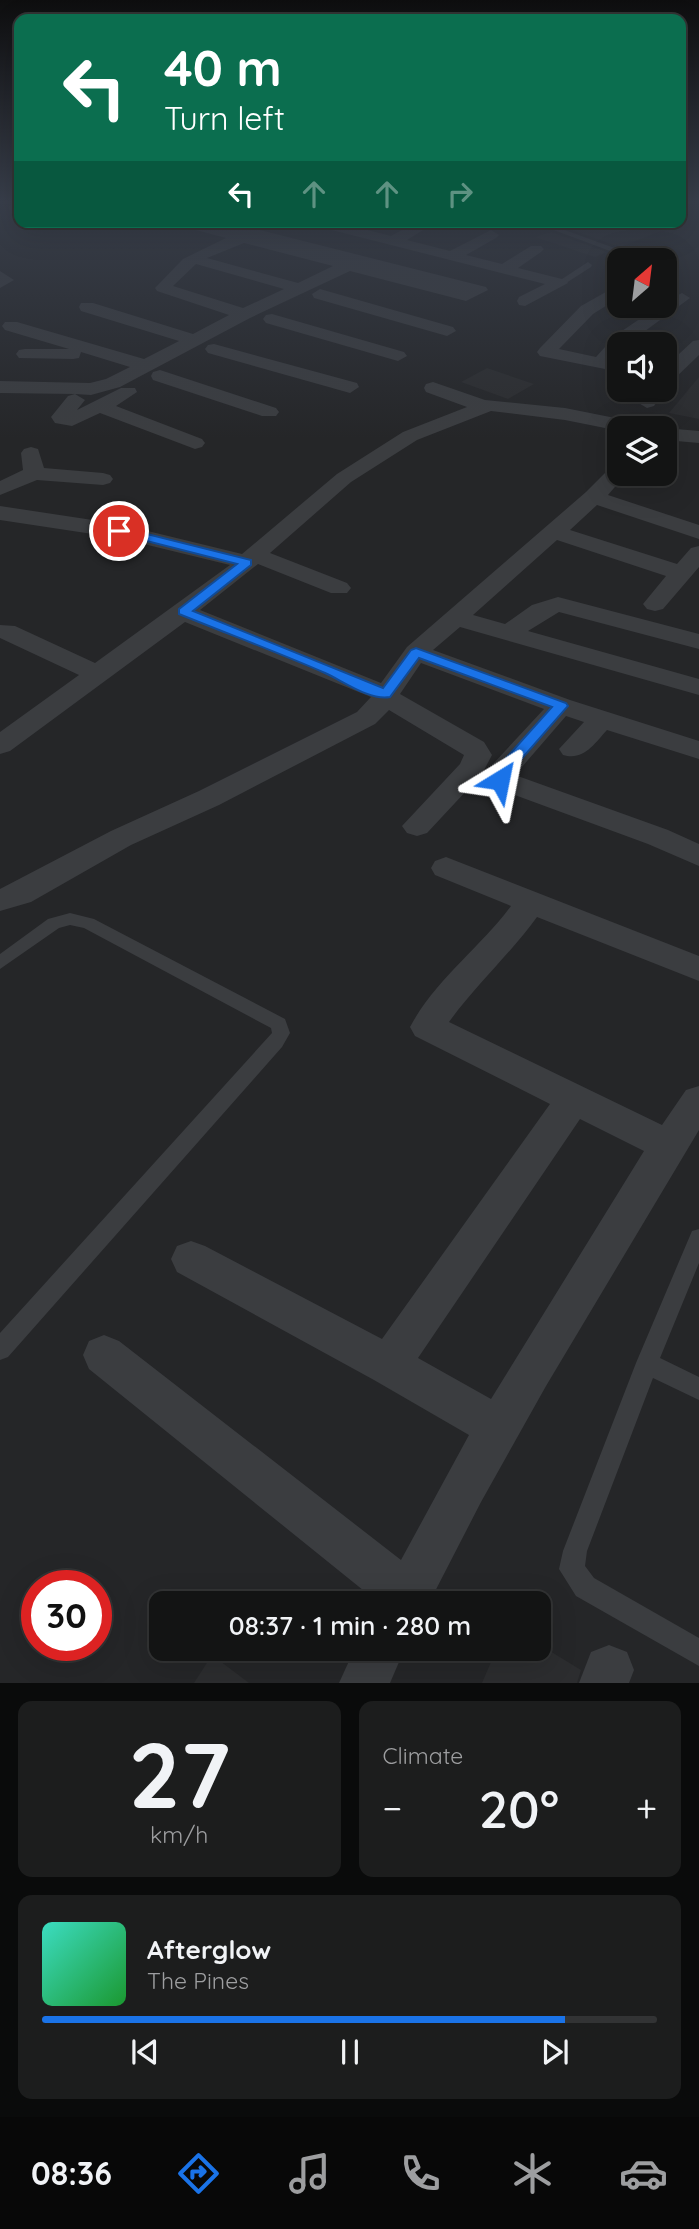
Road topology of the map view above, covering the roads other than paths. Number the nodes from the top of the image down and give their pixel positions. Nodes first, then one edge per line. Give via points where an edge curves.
1 (169, 281) edge
2 (272, 281) edge
3 (318, 281) edge
4 (338, 281) edge
5 (412, 281) edge
6 (434, 281) edge
7 (550, 281) edge
8 (564, 281) edge
9 (560, 283) junction
10 (299, 288) junction
11 (320, 294) junction
12 (607, 297) edge
13 (682, 298) edge
14 (87, 307) dead end
15 (587, 310) junction
16 (244, 314) junction
17 (272, 319) junction
18 (11, 326) dead end
19 (447, 331) dead end
20 (35, 333) junction
21 (197, 341) junction
22 (699, 345) edge
23 (214, 349) junction
24 (104, 353) junction
25 (398, 356) dead end
26 (600, 363) junction
27 (607, 364) edge
28 (677, 365) edge
29 (154, 371) junction
30 (0, 387) edge
31 (350, 387) dead end
32 (433, 388) dead end
33 (75, 400) dead end
34 (99, 406) junction
35 (482, 406) junction
36 (269, 412) dead end
37 (590, 419) junction
38 (607, 422) edge
39 (386, 428) dead end
40 (563, 432) dead end
41 (410, 436) junction
42 (677, 436) edge
43 (699, 437) edge
44 (195, 443) dead end
45 (103, 479) dead end
46 (607, 483) edge
47 (0, 489) edge
48 (594, 497) junction
49 (0, 513) edge
50 (554, 532) junction
51 (699, 532) edge
52 (699, 553) edge
53 (251, 559) junction
54 (683, 574) junction
55 (339, 588) dead end
56 (654, 604) dead end
57 (183, 611) junction
58 (456, 618) junction
59 (6, 631) dead end
60 (508, 633) junction
61 (699, 642) edge
62 (416, 652) junction
63 (97, 674) junction
64 (699, 687) edge
65 (374, 690) junction
66 (561, 706) junction
67 (0, 713) edge
68 (601, 719) junction
69 (26, 726) junction
70 (0, 745) edge
71 (573, 749) dead end
72 (699, 750) edge
73 (417, 826) dead end
74 (699, 856) edge
75 (446, 868) dead end
76 (0, 900) edge
77 (531, 902) junction
78 (0, 963) edge
79 (699, 969) edge
80 (574, 1099) junction
81 (699, 1101) edge
82 (668, 1145) junction
83 (699, 1238) edge
84 (191, 1259) dead end
85 (0, 1349) edge
86 (104, 1355) dead end
87 (647, 1363) junction
88 (389, 1365) junction
89 (699, 1389) edge
90 (499, 1428) junction
91 (395, 1591) edge
92 (409, 1591) edge
93 (699, 1653) edge
94 (375, 1661) edge
95 (364, 1683) edge

1 - 16 street via 164,289
2 - 10 street
3 - 10 street
4 - 11 street
5 - 6 street via 466,296 480,290
7 - 9 street
8 - 9 lane
9 - 15 street via 525,301
10 - 16 street
11 - 17 street
11 - 19 street
12 - 15 street
13 - 26 street via 622,340
14 - 21 street
15 - 26 street via 546,352
16 - 21 street
17 - 23 street
17 - 25 street
18 - 20 street
20 - 24 street
20 - 24 street via 20,358
21 - 29 street
22 - 28 street
23 - 29 street
23 - 31 street
24 - 29 street
26 - 27 street
29 - 30 street via 91,389
29 - 34 street
29 - 36 street
32 - 35 street
33 - 34 street via 62,419 72,420
34 - 44 street
35 - 37 street via 520,407
35 - 41 street
37 - 38 street
37 - 40 street
39 - 41 street
41 - 53 street via 344,478
42 - 43 street
45 - 47 street via 32,462
46 - 48 street
48 - 50 street
48 - 51 street
49 - 53 street via 119,531
50 - 54 street
50 - 58 street
52 - 54 street
53 - 55 street
53 - 57 street
54 - 56 street
57 - 63 street
57 - 65 street
58 - 60 street
58 - 62 street
59 - 63 street
60 - 61 street via 558,604
60 - 64 street
62 - 65 street
62 - 66 street
63 - 69 street
65 - 73 street via 474,748 478,755 472,768
65 - 76 street via 374,712 366,718 121,838 20,894
66 - 68 street
66 - 74 street via 503,770 500,780
67 - 69 street
68 - 71 street
68 - 72 street
69 - 70 street
75 - 77 street
77 - 79 street
77 - 80 street via 427,1027
78 - 85 lane via 54,923 70,919 88,923 279,1024 281,1033
80 - 82 street
80 - 88 street
81 - 82 street
82 - 90 street
83 - 87 lane
84 - 88 street
86 - 91 street
87 - 89 lane
87 - 93 lane via 572,1569 585,1587
88 - 90 street
90 - 92 street
94 - 95 street

